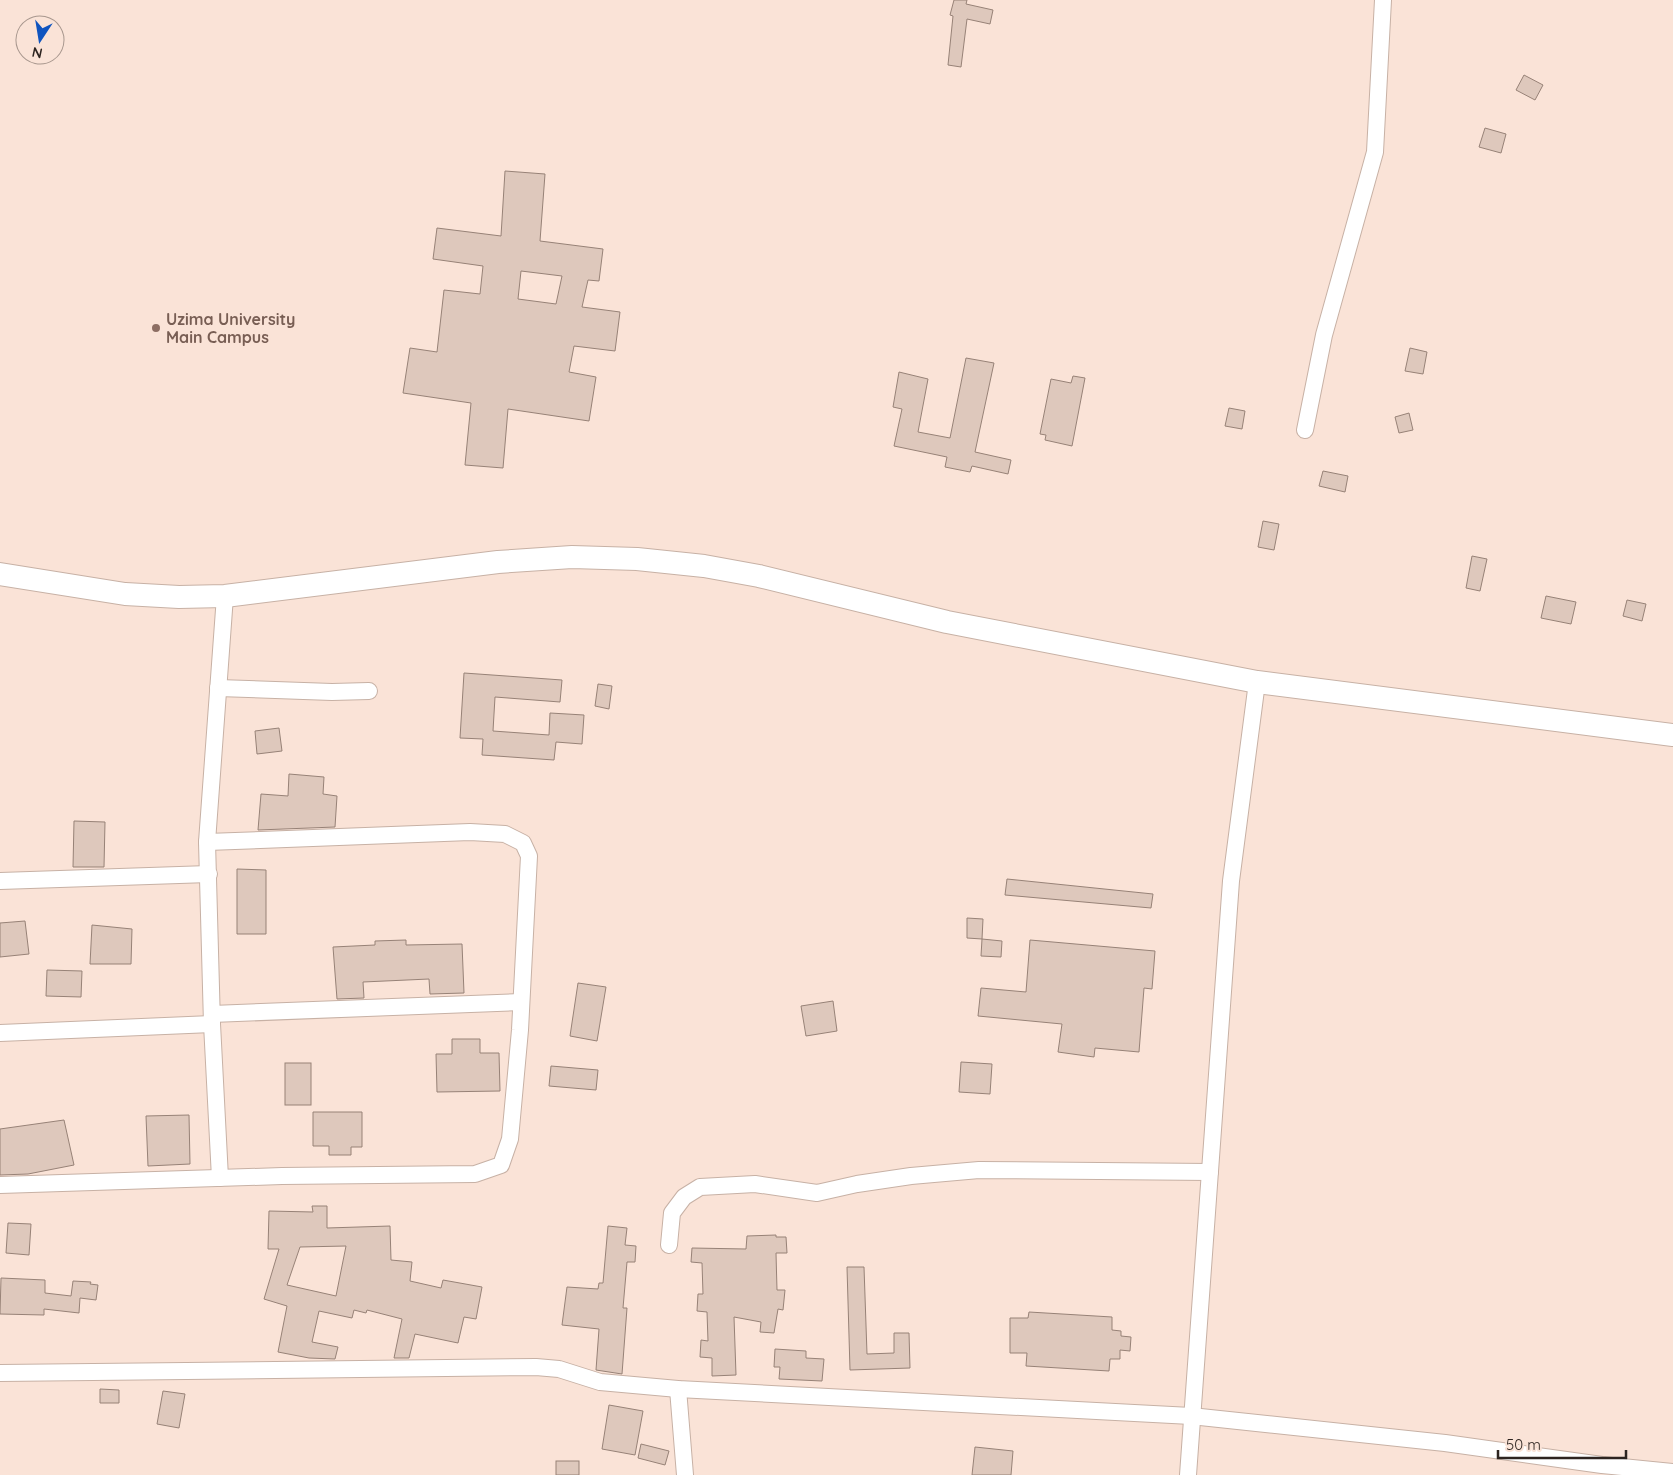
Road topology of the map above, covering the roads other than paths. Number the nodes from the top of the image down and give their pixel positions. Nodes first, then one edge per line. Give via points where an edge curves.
1 (1383, 0) edge
2 (1305, 430) dead end
3 (0, 574) edge
4 (225, 596) junction
5 (1257, 682) junction
6 (218, 688) junction
7 (369, 691) dead end
8 (1673, 735) edge
9 (207, 842) junction
10 (209, 874) junction
11 (0, 881) edge
12 (521, 1002) junction
13 (212, 1019) junction
14 (0, 1032) edge
15 (1210, 1172) junction
16 (220, 1178) junction
17 (0, 1185) edge
18 (669, 1246) dead end
19 (0, 1373) edge
20 (678, 1389) junction
21 (1191, 1416) junction
22 (1673, 1472) edge
23 (685, 1475) edge
24 (1188, 1475) edge

1 - 2 street via 1375,152 1324,335
3 - 4 main road via 125,594
4 - 5 main road via 498,562 572,556 637,559 759,576 947,622
4 - 6 street
5 - 8 main road
5 - 15 street via 1231,881
6 - 7 street
6 - 9 street
9 - 10 street
9 - 12 street via 470,832 505,834 523,843 529,856
10 - 11 street
10 - 13 street
12 - 13 street
12 - 16 street via 510,1139 500,1165 475,1174
13 - 14 street
13 - 16 street
15 - 18 street via 979,1170 911,1176 817,1193 755,1184 700,1187 684,1197 672,1213
15 - 21 street
16 - 17 street
19 - 20 street via 536,1367 559,1369 600,1382
20 - 21 street
20 - 23 street
21 - 22 street
21 - 24 street

